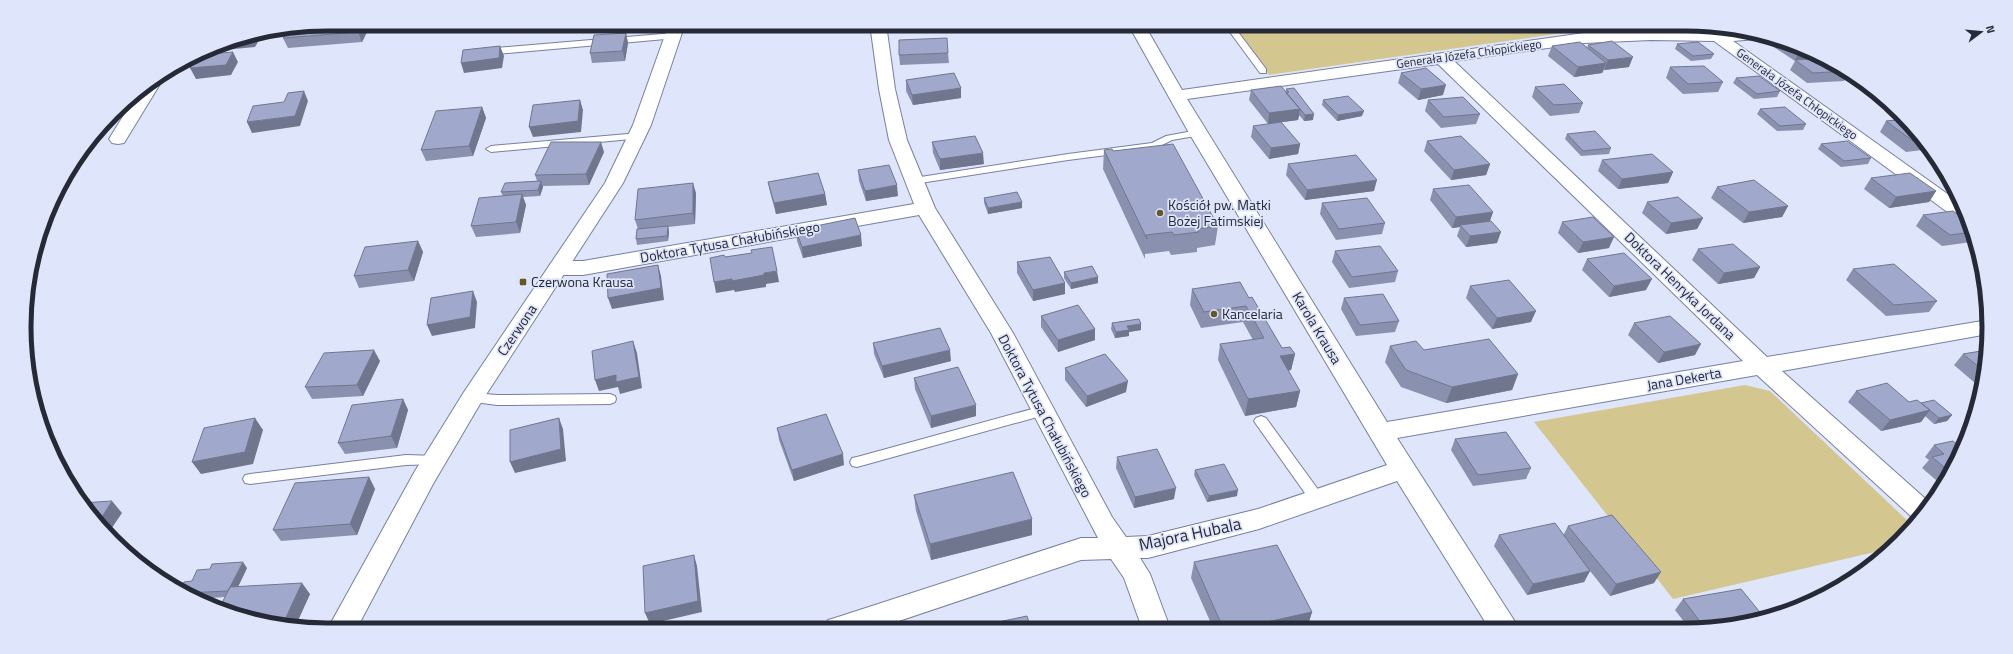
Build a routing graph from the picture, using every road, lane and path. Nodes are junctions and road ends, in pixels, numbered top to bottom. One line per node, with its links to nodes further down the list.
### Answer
1 (667, 31): 8 (lane)
2 (676, 31): 14 (street, Czerwona)
3 (879, 31): 17 (street, Doktora Tytusa Chałubińskiego)
4 (1140, 31): 12 (street, Karola Krausa)
5 (1233, 31): 10 (lane)
6 (1735, 36): 7 (street)
7 (1718, 37): 9 (street, Generała Józefa Chłopickiego); 19 (street, Generała Józefa Chłopickiego)
8 (496, 51)
9 (1442, 58): 12 (street, Generała Józefa Chłopickiego); 22 (street, Doktora Henryka Jordana)
10 (1263, 71)
11 (147, 92): 15 (street)
12 (1176, 96): 13 (street, Karola Krausa)
13 (1198, 133): 17 (lane); 27 (street, Karola Krausa)
14 (639, 136): 16 (lane); 20 (street, Czerwona)
15 (118, 139)
16 (491, 149)
17 (914, 181): 18 (street, Doktora Tytusa Chałubińskiego)
18 (925, 208): 20 (street, Doktora Tytusa Chałubińskiego); 25 (street, Doktora Tytusa Chałubińskiego)
19 (1957, 210)
20 (558, 268): 23 (street, Czerwona)
21 (1982, 328): 22 (street, Jana Dekerta)
22 (1762, 366): 27 (street, Jana Dekerta); 33 (street, Doktora Henryka Jordana)
23 (472, 398): 24 (lane); 28 (street, Czerwona)
24 (610, 399)
25 (1043, 411): 29 (lane); 34 (street, Doktora Tytusa Chałubińskiego)
26 (1261, 421): 32 (lane)
27 (1380, 432): 30 (street, Karola Krausa)
28 (434, 460): 31 (lane); 35 (street, Czerwona)
29 (857, 462)
30 (1403, 469): 32 (street, Majora Hubala); 38 (street, Karola Krausa)
31 (250, 479)
32 (1317, 499): 34 (street, Majora Hubala)
33 (1920, 509)
34 (1120, 547): 36 (street, Majora Hubala); 37 (street, Doktora Tytusa Chałubińskiego)
35 (345, 623)
36 (856, 623)
37 (1154, 623)
38 (1502, 623)

